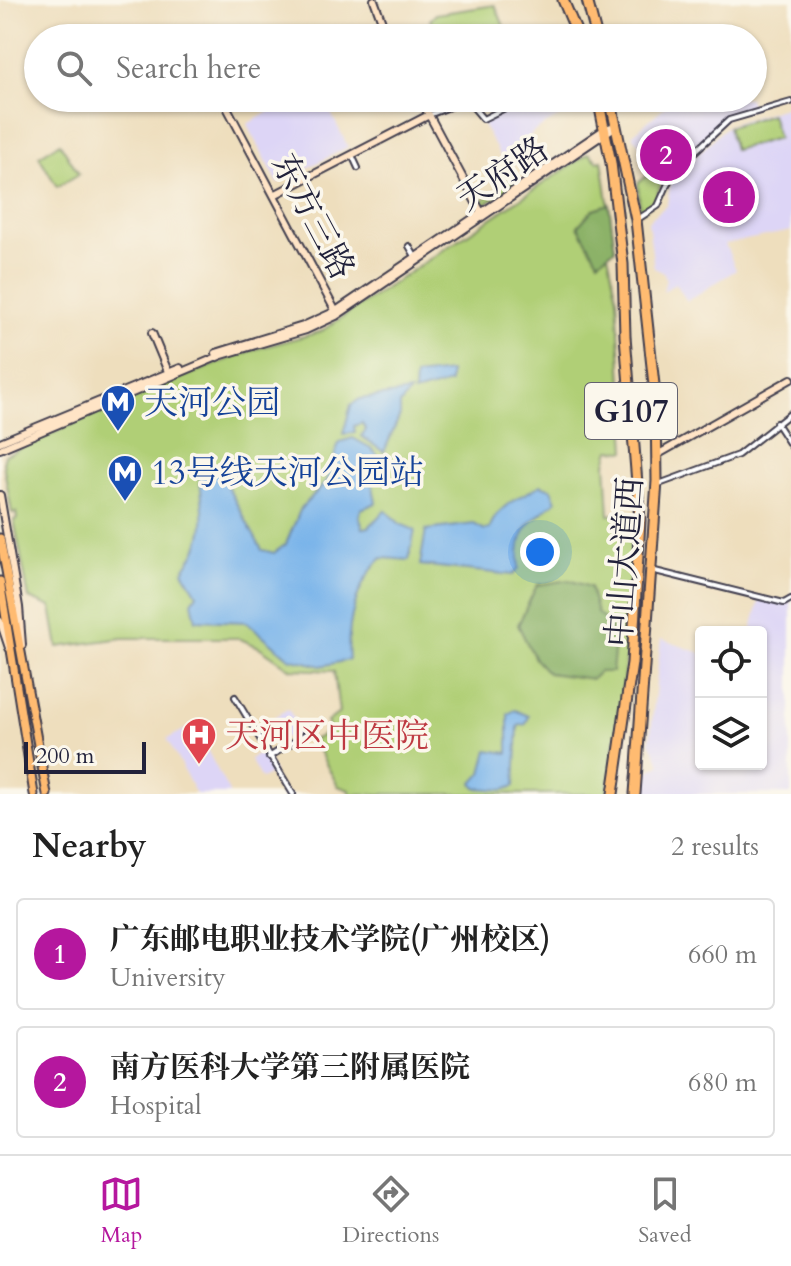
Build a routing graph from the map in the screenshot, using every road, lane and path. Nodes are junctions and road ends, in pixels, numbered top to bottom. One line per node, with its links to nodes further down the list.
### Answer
1 (374, 0): 4 (main road)
2 (563, 0): 5 (highway)
3 (587, 0): 6 (highway)
4 (383, 24)
5 (573, 24)
6 (593, 24)
7 (791, 102): 8 (street)
8 (767, 109)
9 (230, 112): 21 (main road, 东方三路)
10 (427, 112): 17 (main road)
11 (437, 112): 17 (street)
12 (477, 112): 13 (street)
13 (497, 112)
14 (603, 112): 18 (highway, 中山大道西 / G107)
15 (610, 112): 18 (highway, 中山大道西 / G107)
16 (757, 112): 23 (street)
17 (429, 115): 19 (main road); 22 (main road)
18 (609, 130): 22 (main road, 天府路); 23 (highway, 中山大道西 / G107); 51 (highway, 中山大道西 / G107)
19 (352, 155): 20 (street); 21 (main road)
20 (358, 168)
21 (274, 195): 26 (main road, 东方三路)
22 (483, 215): 25 (main road, 天府路); 26 (main road, 天府路)
23 (636, 220): 35 (highway, 中山大道西 / G107)
24 (409, 246): 25 (street)
25 (416, 258): 26 (main road, 天府路)
26 (337, 313): 28 (main road, 天府路)
27 (152, 333): 28 (main road)
28 (169, 374): 32 (main road, 天府路); 34 (main road, 天府路)
29 (791, 379): 35 (main road)
30 (791, 413): 31 (street)
31 (776, 423): 33 (street); 36 (street)
32 (0, 442)
33 (791, 446)
34 (0, 449)
35 (657, 455): 36 (highway, 中山大道西 / G107)
36 (657, 485): 39 (highway, 中山大道西 / G107)
37 (0, 499): 44 (main road)
38 (1, 542): 44 (main road)
39 (651, 570): 41 (street); 52 (highway, 中山大道西 / G107)
40 (0, 581): 43 (main road)
41 (791, 599)
42 (0, 621): 43 (main road)
43 (11, 653): 48 (main road)
44 (22, 653): 49 (main road)
45 (235, 697): 47 (street)
46 (309, 732): 47 (street)
47 (269, 757): 50 (street)
48 (34, 794)
49 (47, 794)
50 (293, 794)
51 (613, 794)
52 (635, 794)

